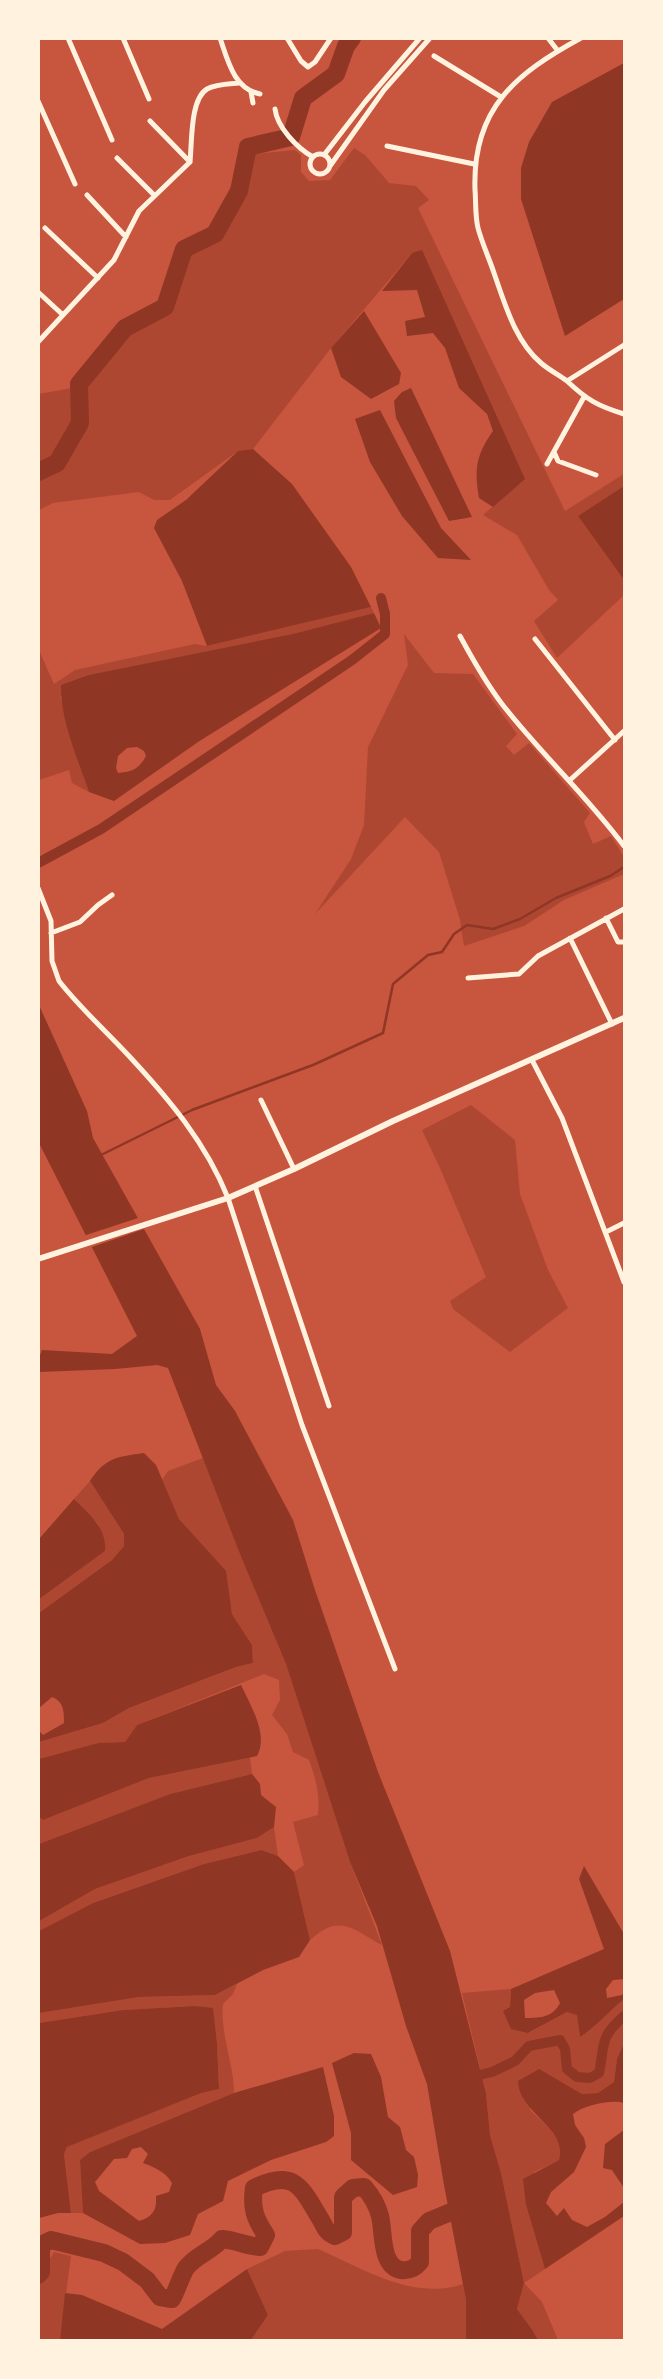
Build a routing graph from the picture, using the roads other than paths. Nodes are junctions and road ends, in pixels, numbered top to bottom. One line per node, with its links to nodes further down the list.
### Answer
1 (68, 38): 21 (street)
2 (123, 38): 16 (street)
3 (220, 38): 12 (street)
4 (287, 38): 5 (street)
5 (331, 38)
6 (420, 38): 23 (street)
7 (430, 38): 28 (street)
8 (548, 38): 10 (street)
9 (581, 38): 10 (street)
10 (558, 51): 15 (street)
11 (434, 57): 15 (street)
12 (239, 83): 13 (street); 26 (street)
13 (251, 92): 14 (street); 18 (street)
14 (260, 94)
15 (501, 97): 27 (street)
16 (149, 99)
17 (38, 102): 29 (street)
18 (253, 103)
19 (275, 109): 25 (street)
20 (150, 121): 26 (street)
21 (112, 140)
22 (387, 146): 27 (street)
23 (324, 155): 25 (street); 28 (street)
24 (117, 158): 31 (street)
25 (313, 158): 28 (street)
26 (190, 162): 31 (street)
27 (474, 164): 39 (street)
28 (330, 166)
29 (75, 184)
30 (88, 195): 33 (street)
31 (154, 195): 33 (street)
32 (45, 228): 34 (street)
33 (126, 237): 34 (street)
34 (97, 278): 36 (street)
35 (38, 292): 36 (street)
36 (63, 315): 37 (street)
37 (38, 342)
38 (625, 345): 39 (street)
39 (568, 381): 40 (street)
40 (584, 397): 41 (street); 42 (street)
41 (625, 414)
42 (554, 452): 43 (street); 44 (street)
43 (547, 464)
44 (596, 475)
45 (460, 636): 49 (street)
46 (535, 639): 48 (street)
47 (625, 732): 48 (street)
48 (615, 740): 49 (street)
49 (570, 780): 50 (street)
50 (625, 846)
51 (38, 888): 55 (street)
52 (112, 895): 55 (street)
53 (625, 909): 54 (street)
54 (606, 918): 56 (street); 57 (street)
55 (51, 933): 65 (street)
56 (570, 938): 58 (street); 60 (street)
57 (625, 942)
58 (468, 978)
59 (625, 1018): 60 (street)
60 (612, 1024): 61 (street)
61 (532, 1060): 63 (street); 67 (street)
62 (261, 1100): 63 (street)
63 (294, 1169): 64 (street)
64 (255, 1186): 65 (street); 70 (street)
65 (228, 1198): 68 (street); 71 (street)
66 (625, 1223): 67 (street)
67 (606, 1232): 69 (street)
68 (38, 1259)
69 (625, 1282)
70 (329, 1406)
71 (395, 1669)

